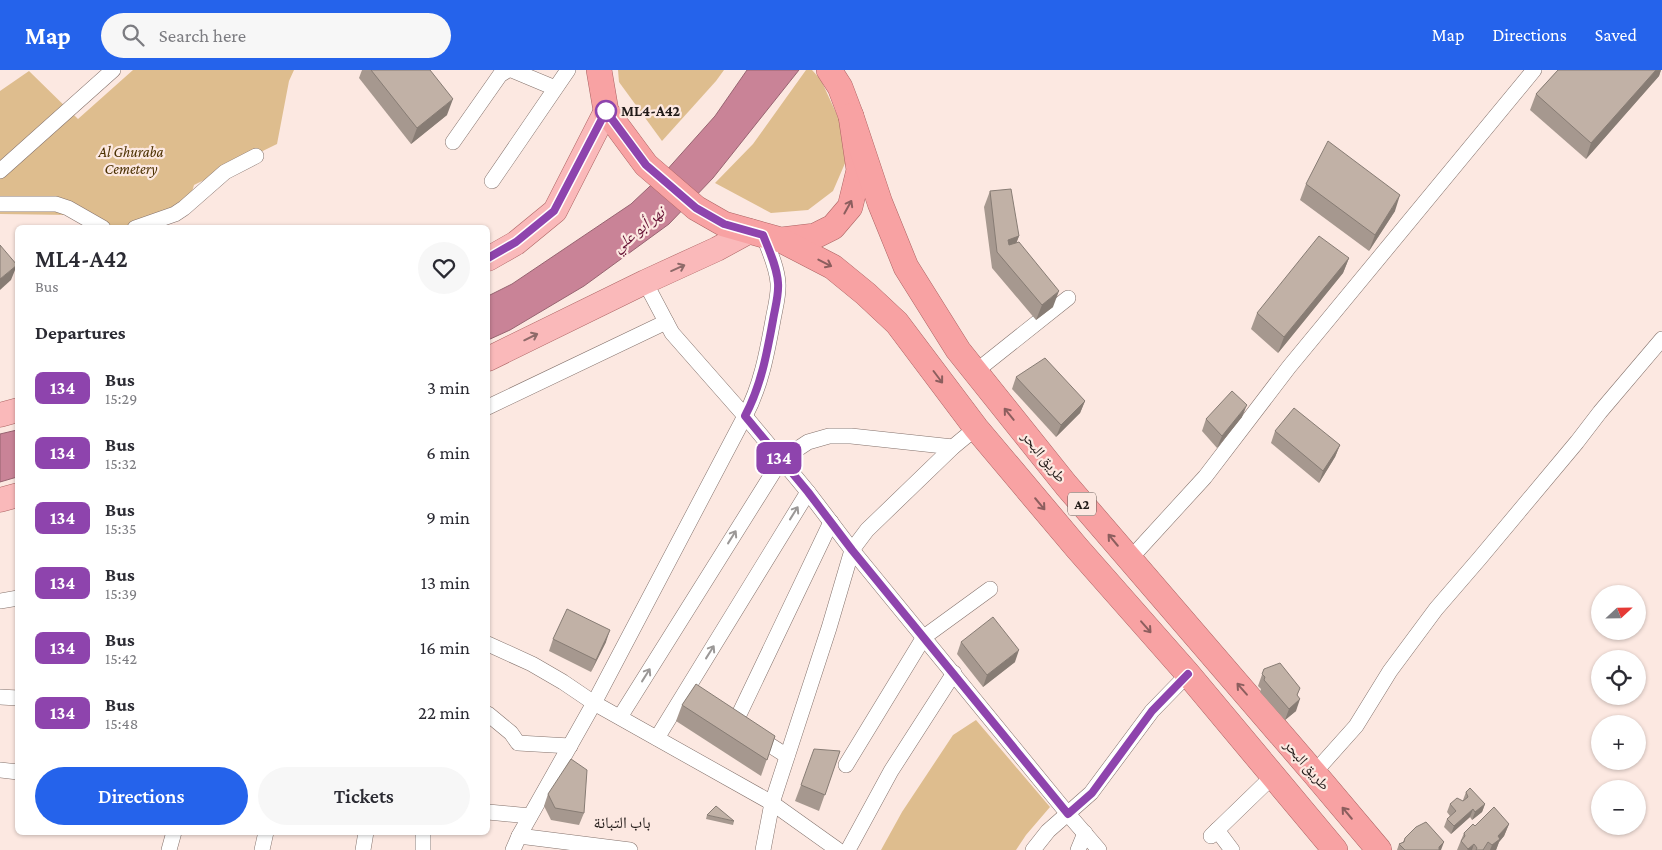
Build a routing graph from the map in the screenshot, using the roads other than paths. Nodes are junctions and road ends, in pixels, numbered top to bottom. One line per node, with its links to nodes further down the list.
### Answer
1 (113, 70): 13 (street)
2 (508, 70): 11 (street)
3 (512, 70): 8 (street)
4 (568, 70): 8 (street)
5 (600, 70): 9 (highway, A2)
6 (829, 70): 10 (highway, A2)
7 (1534, 70): 38 (street)
8 (556, 88): 14 (street)
9 (606, 111): 18 (highway, A2); 19 (main road)
10 (851, 116): 18 (highway, A2, one-way to 10); 25 (highway, طريق البحر / A2)
11 (453, 142)
12 (256, 156): 17 (street)
13 (0, 171)
14 (492, 181)
15 (0, 204): 16 (street)
16 (98, 225)
17 (144, 225)
18 (765, 235): 20 (main road, one-way to 18); 29 (street); 30 (highway, A2, one-way to 30)
19 (490, 257)
20 (645, 282): 22 (street); 24 (main road, one-way to 20)
21 (1068, 298): 25 (street)
22 (666, 322): 26 (street); 29 (street)
23 (1662, 339): 59 (street)
24 (490, 357)
25 (975, 372): 38 (highway, طريق البحر / A2, one-way to 25)
26 (490, 406)
27 (15, 411): 28 (main road)
28 (0, 415)
29 (745, 416): 32 (street); 48 (street)
30 (976, 428): 31 (street); 45 (highway, A2, one-way to 45)
31 (953, 447): 32 (street); 37 (street)
32 (781, 460): 33 (street); 51 (street, one-way to 32)
33 (808, 492): 36 (street); 53 (street, one-way to 33)
34 (15, 495): 35 (main road)
35 (0, 500)
36 (831, 522): 37 (street); 52 (street)
37 (852, 550): 42 (street); 55 (street)
38 (1129, 560): 59 (highway, طريق البحر / A2, one-way to 38)
39 (990, 589): 42 (street)
40 (15, 599): 41 (street)
41 (0, 602)
42 (924, 637): 44 (street); 56 (street)
43 (490, 645): 48 (street)
44 (954, 673): 63 (street); 78 (street)
45 (1188, 674): 60 (highway, A2); 63 (street)
46 (0, 697): 47 (street)
47 (15, 698)
48 (594, 703): 51 (street); 54 (street)
49 (718, 713): 52 (street)
50 (490, 716): 54 (street)
51 (620, 717): 53 (street)
52 (735, 724): 55 (street)
53 (657, 738): 61 (street)
54 (570, 746): 64 (street)
55 (787, 756): 61 (street)
56 (846, 765)
57 (0, 770): 58 (street)
58 (15, 772)
59 (1314, 773): 84 (highway, طريق البحر / A2, one-way to 59)
60 (1273, 776): 82 (street); 83 (highway, A2)
61 (772, 803): 76 (street); 77 (street)
62 (490, 812): 64 (street)
63 (1068, 814): 65 (street); 79 (street)
64 (530, 816): 70 (street)
65 (1085, 834): 80 (street); 81 (street)
66 (173, 835): 71 (street)
67 (265, 835): 72 (street)
68 (365, 835): 73 (street)
69 (424, 835): 74 (street)
70 (516, 843): 75 (street)
71 (169, 850)
72 (262, 850)
73 (362, 850)
74 (423, 850)
75 (630, 850)
76 (763, 850)
77 (838, 850)
78 (848, 850)
79 (1033, 850)
80 (1078, 850)
81 (1099, 850)
82 (1232, 850)
83 (1335, 850)
84 (1379, 850)

